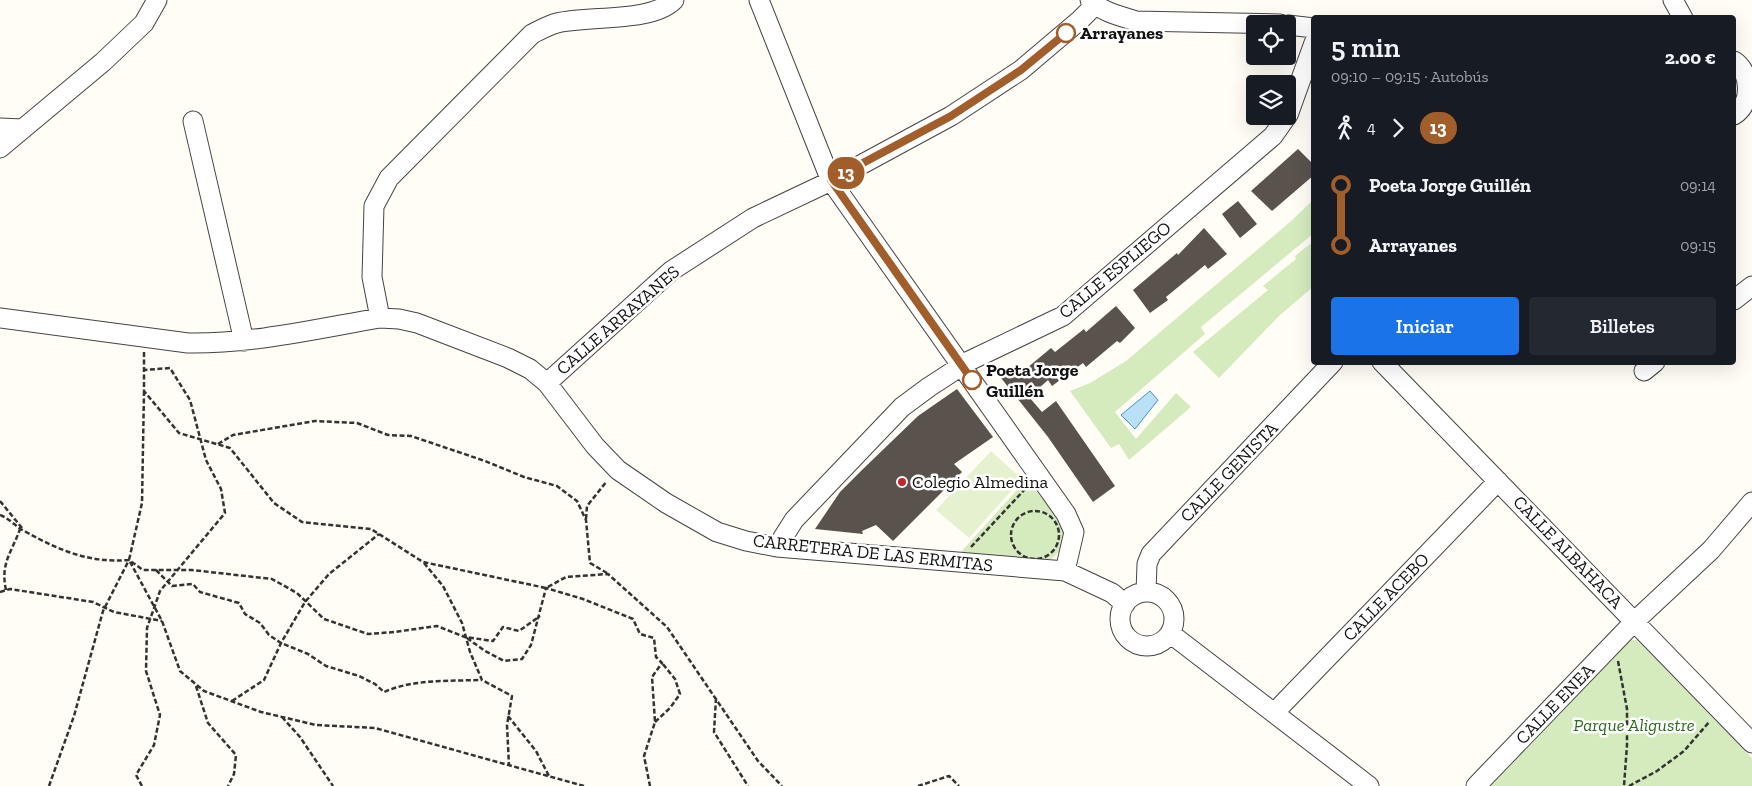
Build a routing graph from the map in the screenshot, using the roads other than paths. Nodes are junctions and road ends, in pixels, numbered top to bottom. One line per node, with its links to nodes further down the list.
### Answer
1 (157, 0): 19 (street)
2 (674, 0): 25 (street)
3 (759, 0): 21 (street)
4 (1673, 0): 6 (street)
5 (1093, 3): 7 (street); 21 (street, CALLE ARRAYANES)
6 (1680, 15)
7 (1246, 23)
8 (1296, 26): 9 (street)
9 (1311, 28)
10 (1311, 51): 13 (street, CALLE ESPLIEGO)
11 (1736, 62): 12 (street)
12 (1750, 73): 14 (street)
13 (1296, 92)
14 (1751, 100): 15 (street)
15 (1736, 114)
16 (193, 121): 26 (street)
17 (1281, 125): 27 (street, CALLE ESPLIEGO)
18 (0, 128): 19 (street)
19 (23, 129): 20 (street)
20 (0, 148)
21 (831, 180): 27 (street); 30 (street, CALLE ARRAYANES)
22 (1752, 286): 23 (street)
23 (1736, 298)
24 (0, 318): 26 (street, CARRETERA DE LAS ERMITAS)
25 (380, 318): 26 (street, CARRETERA DE LAS ERMITAS); 30 (street, CARRETERA DE LAS ERMITAS)
26 (244, 341)
27 (962, 365): 33 (street, CALLE ESPLIEGO); 34 (street)
28 (1330, 365): 35 (street, CALLE GENISTA)
29 (1385, 365): 31 (street, CALLE ALBAHACA)
30 (547, 383): 33 (street, CARRETERA DE LAS ERMITAS)
31 (1498, 481): 37 (street, CALLE ALBAHACA); 39 (street, CALLE ACEBO)
32 (1752, 502): 37 (street, CALLE ENEA)
33 (777, 547): 34 (street, CARRETERA DE LAS ERMITAS)
34 (1064, 571): 36 (street, CARRETERA DE LAS ERMITAS)
35 (1146, 592): 36 (street); 38 (street)
36 (1124, 604): 38 (street)
37 (1635, 621): 40 (street, CALLE ALBAHACA); 42 (street, CALLE ENEA)
38 (1170, 634): 39 (street)
39 (1274, 713): 41 (street)
40 (1752, 743)
41 (1369, 786)
42 (1476, 786)

